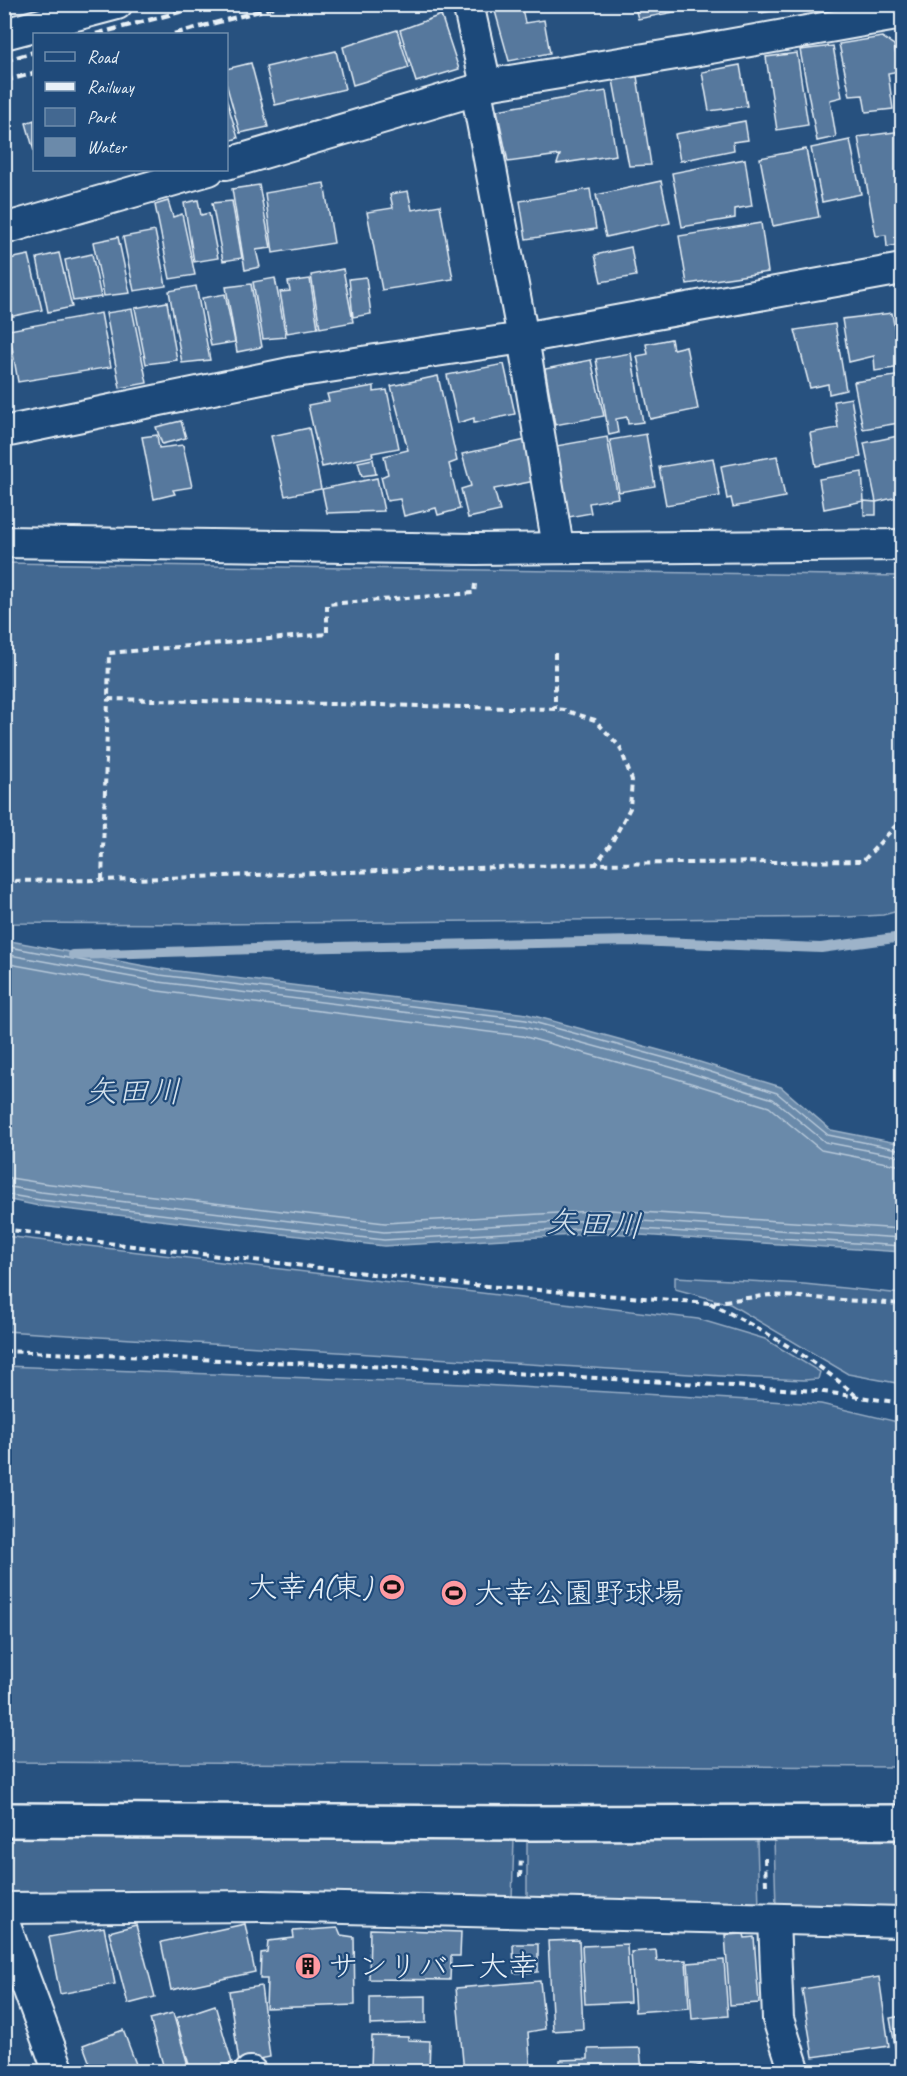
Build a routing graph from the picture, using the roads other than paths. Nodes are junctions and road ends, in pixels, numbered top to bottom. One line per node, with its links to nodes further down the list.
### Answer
1 (117, 4): 4 (street)
2 (468, 4): 5 (street)
3 (903, 14): 5 (street)
4 (4, 34)
5 (481, 87): 6 (street); 10 (street)
6 (228, 163)
7 (205, 171): 8 (street)
8 (4, 229)
9 (903, 268): 10 (street)
10 (523, 338): 11 (street); 14 (street)
11 (4, 432)
12 (4, 542): 14 (street)
13 (903, 545): 14 (street)
14 (558, 547)
15 (4, 1820): 16 (street)
16 (903, 1822)
17 (4, 1908): 18 (street)
18 (771, 1920): 19 (street); 22 (street)
19 (903, 1922)
20 (4, 1923): 21 (street)
21 (59, 2072)
22 (795, 2072)

